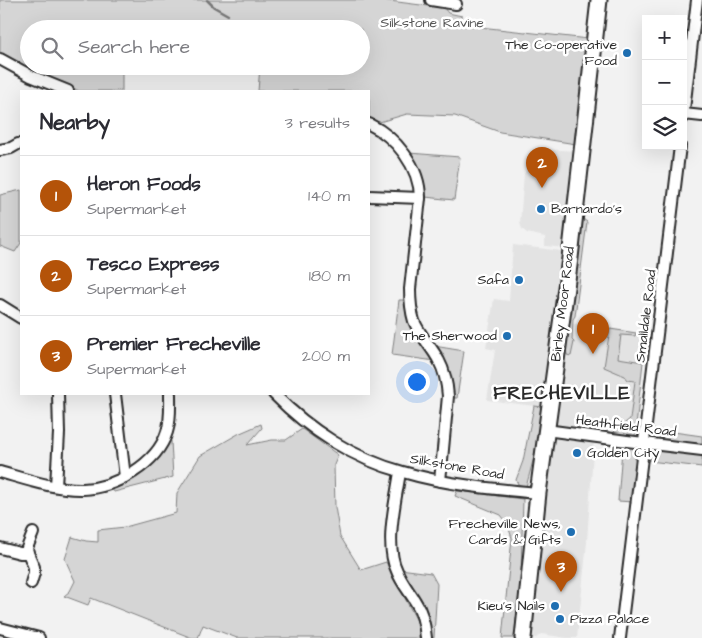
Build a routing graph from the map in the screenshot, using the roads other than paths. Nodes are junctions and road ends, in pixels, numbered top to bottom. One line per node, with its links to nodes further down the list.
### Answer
1 (431, 0): 3 (street)
2 (599, 0): 24 (main road, Birley Moor Road)
3 (456, 4)
4 (699, 7): 9 (street)
5 (0, 59): 6 (street)
6 (20, 70)
7 (28, 75): 8 (street)
8 (65, 90)
9 (685, 105)
10 (687, 114): 11 (street)
11 (702, 116)
12 (370, 125): 17 (street)
13 (18, 144): 14 (street)
14 (0, 150)
15 (680, 150): 25 (street, Smalldale Road)
16 (370, 196): 17 (street)
17 (420, 198): 30 (street)
18 (0, 305): 19 (street)
19 (20, 317)
20 (58, 395): 31 (street)
21 (115, 395): 29 (street)
22 (170, 395): 29 (street)
23 (275, 395): 28 (street, Silkstone Road)
24 (546, 430): 25 (street, Heathfield Road); 32 (main road, Birley Moor Road)
25 (644, 443): 26 (street, Heathfield Road); 41 (street, Smalldale Road)
26 (702, 450)
27 (0, 472): 31 (street)
28 (400, 472): 30 (street, Silkstone Road); 39 (street)
29 (125, 477): 31 (street)
30 (440, 481): 32 (street, Silkstone Road)
31 (56, 486)
32 (538, 493): 40 (main road, Birley Moor Road)
33 (33, 533): 35 (street)
34 (0, 548): 35 (street)
35 (28, 553): 36 (street)
36 (31, 583)
37 (0, 628): 38 (street)
38 (39, 638)
39 (426, 638)
40 (523, 638)
41 (620, 638)

